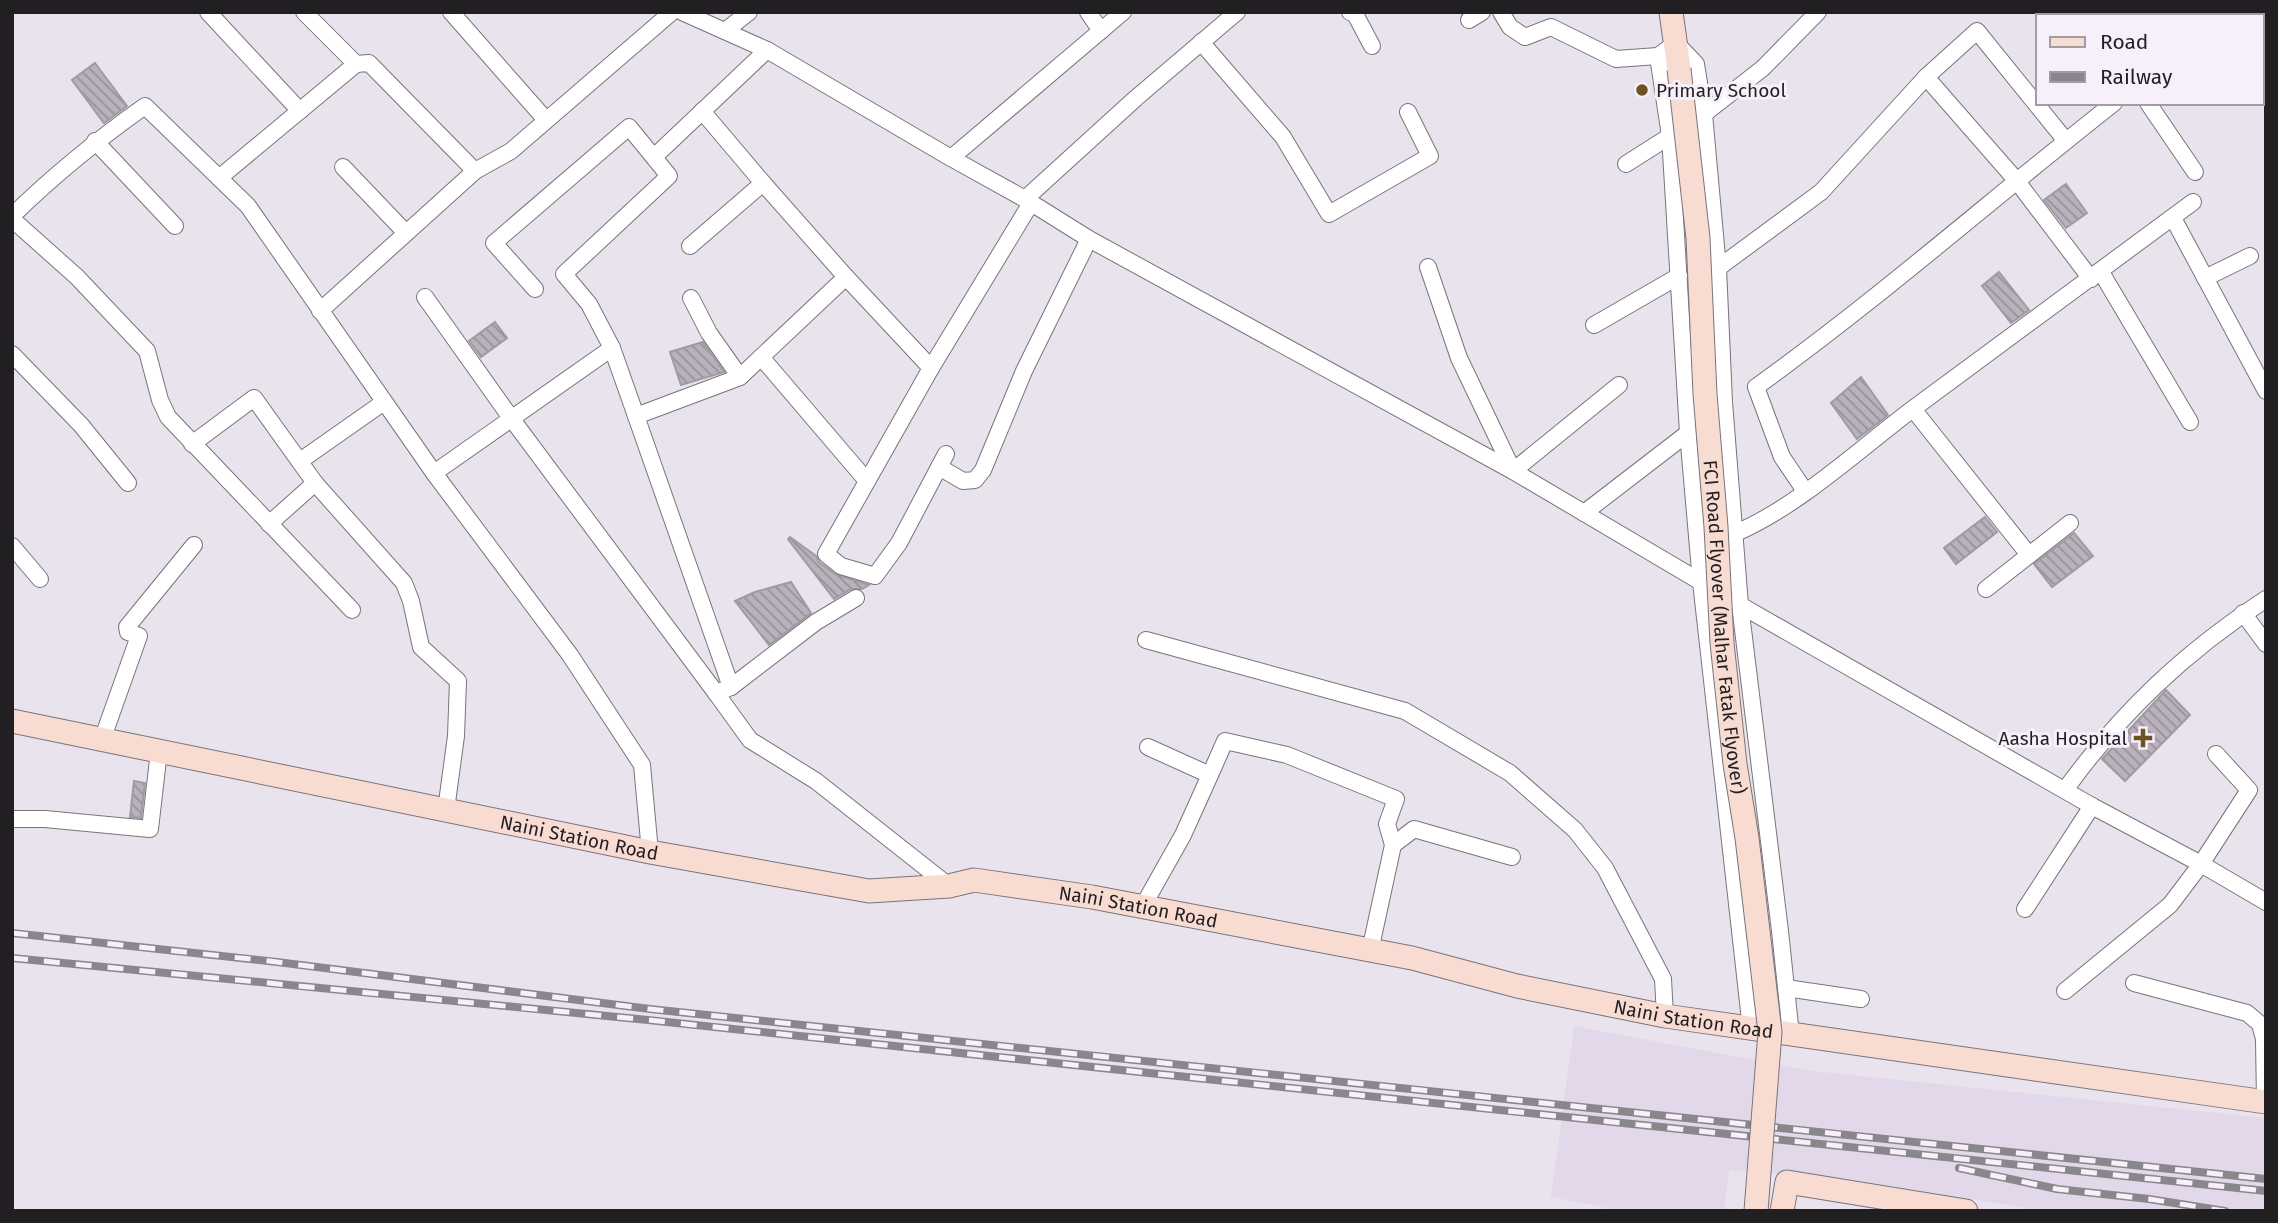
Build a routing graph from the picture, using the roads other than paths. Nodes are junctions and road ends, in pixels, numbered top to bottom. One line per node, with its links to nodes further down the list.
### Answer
1 (208, 12): 26 (street)
2 (304, 12): 20 (street)
3 (451, 12): 30 (street)
4 (672, 12): 30 (street)
5 (682, 12): 14 (street)
6 (749, 12): 14 (street)
7 (1088, 12): 15 (street)
8 (1123, 12): 15 (street)
9 (1237, 12): 16 (street)
10 (1350, 12): 17 (street)
11 (1501, 12): 19 (street)
12 (1671, 12): 19 (street, FCI Road Flyover (Malhar Fatak Flyover))
13 (1818, 12): 29 (street)
14 (725, 31): 18 (street)
15 (1101, 31): 35 (street)
16 (1201, 42): 28 (street); 43 (street)
17 (1372, 46)
18 (767, 50): 27 (street); 35 (street)
19 (1667, 50): 29 (street); 31 (street); 131 (street, FCI Road Flyover (Malhar Fatak Flyover), bridge)
20 (356, 64): 26 (street); 38 (street)
21 (1926, 77): 22 (street); 41 (street); 53 (street)
22 (2036, 104)
23 (2037, 105): 33 (street)
24 (2111, 105): 33 (street)
25 (2149, 105): 39 (street)
26 (300, 111): 40 (street)
27 (702, 111): 34 (street); 42 (street)
28 (1408, 112)
29 (1704, 114): 53 (street)
30 (546, 120): 38 (street)
31 (1670, 136): 36 (street); 54 (street)
32 (95, 141): 40 (street); 45 (street); 47 (street)
33 (2066, 141): 41 (street)
34 (654, 157): 58 (street); 63 (street)
35 (951, 158): 43 (street)
36 (1626, 164)
37 (343, 167): 48 (street)
38 (475, 171): 48 (street)
39 (2195, 172)
40 (219, 178): 61 (street)
41 (2016, 180): 55 (street); 83 (street)
42 (763, 183): 50 (street); 56 (street)
43 (1028, 201): 49 (street); 66 (street)
44 (2193, 202): 46 (street)
45 (12, 217): 76 (street)
46 (2173, 218): 55 (street); 57 (street)
47 (175, 226)
48 (407, 233): 61 (street)
49 (1089, 239): 78 (street); 80 (street)
50 (690, 246)
51 (2250, 256): 57 (street)
52 (1428, 267): 78 (street)
53 (1718, 268): 87 (street)
54 (1679, 276): 62 (street); 75 (street)
55 (2096, 276): 71 (street); 74 (street)
56 (846, 277): 65 (street); 66 (street)
57 (2206, 278): 69 (street)
58 (535, 289)
59 (425, 296): 73 (street)
60 (691, 298): 67 (street)
61 (320, 311): 70 (street)
62 (1594, 325)
63 (612, 348): 72 (street); 73 (street)
64 (12, 354): 82 (street)
65 (761, 357): 67 (street); 80 (street)
66 (931, 368): 80 (street)
67 (740, 377): 72 (street)
68 (1619, 385): 78 (street)
69 (2266, 391)
70 (384, 402): 77 (street); 79 (street)
71 (1913, 409): 83 (street); 90 (street)
72 (636, 416): 101 (street)
73 (511, 418): 79 (street); 102 (street)
74 (2190, 422)
75 (1688, 433): 84 (street); 92 (street)
76 (192, 444): 77 (street); 86 (street)
77 (300, 461): 81 (street)
78 (1513, 471): 84 (street)
79 (433, 473): 114 (street)
80 (867, 481)
81 (315, 483): 86 (street); 111 (street)
82 (128, 484)
83 (1805, 491): 87 (street)
84 (1584, 513): 92 (street)
85 (2070, 523): 90 (street)
86 (269, 524): 97 (street)
87 (1735, 533): 96 (street)
88 (194, 545): 104 (street)
89 (12, 547): 91 (street)
90 (2029, 555): 93 (street)
91 (40, 579)
92 (1702, 582): 96 (street); 127 (street)
93 (1986, 589)
94 (856, 598): 101 (street)
95 (2266, 599): 98 (street)
96 (1740, 605): 109 (street); 123 (street)
97 (352, 610)
98 (2243, 614): 100 (street); 109 (street)
99 (1146, 640): 126 (street)
100 (2266, 644)
101 (731, 687): 102 (street)
102 (716, 693): 117 (street)
103 (12, 721): 104 (street, Naini Station Road)
104 (102, 740): 106 (street, Naini Station Road)
105 (1148, 747): 108 (street)
106 (159, 751): 111 (street, Naini Station Road); 112 (street)
107 (2216, 754): 116 (street)
108 (1210, 775): 113 (street); 119 (street)
109 (2064, 790): 110 (street)
110 (2092, 806): 116 (street); 120 (street)
111 (446, 810): 114 (street, Naini Station Road)
112 (12, 819)
113 (1393, 845): 115 (street); 121 (street)
114 (650, 852): 117 (street, Naini Station Road)
115 (1512, 857)
116 (2202, 864): 118 (street); 124 (street)
117 (949, 886): 119 (street, Naini Station Road)
118 (2266, 902)
119 (1143, 906): 121 (street, Naini Station Road)
120 (2025, 909)
121 (1370, 951): 126 (street, Naini Station Road)
122 (2134, 983): 129 (street)
123 (1786, 988): 125 (street); 128 (street)
124 (2065, 991)
125 (1861, 999)
126 (1665, 1016): 127 (street, Naini Station Road)
127 (1751, 1029): 128 (street, Naini Station Road)
128 (1791, 1035): 130 (street, Naini Station Road)
129 (2265, 1057): 130 (street)
130 (2265, 1102)
131 (1756, 1211)
132 (1782, 1211): 133 (street)
133 (1966, 1211)

